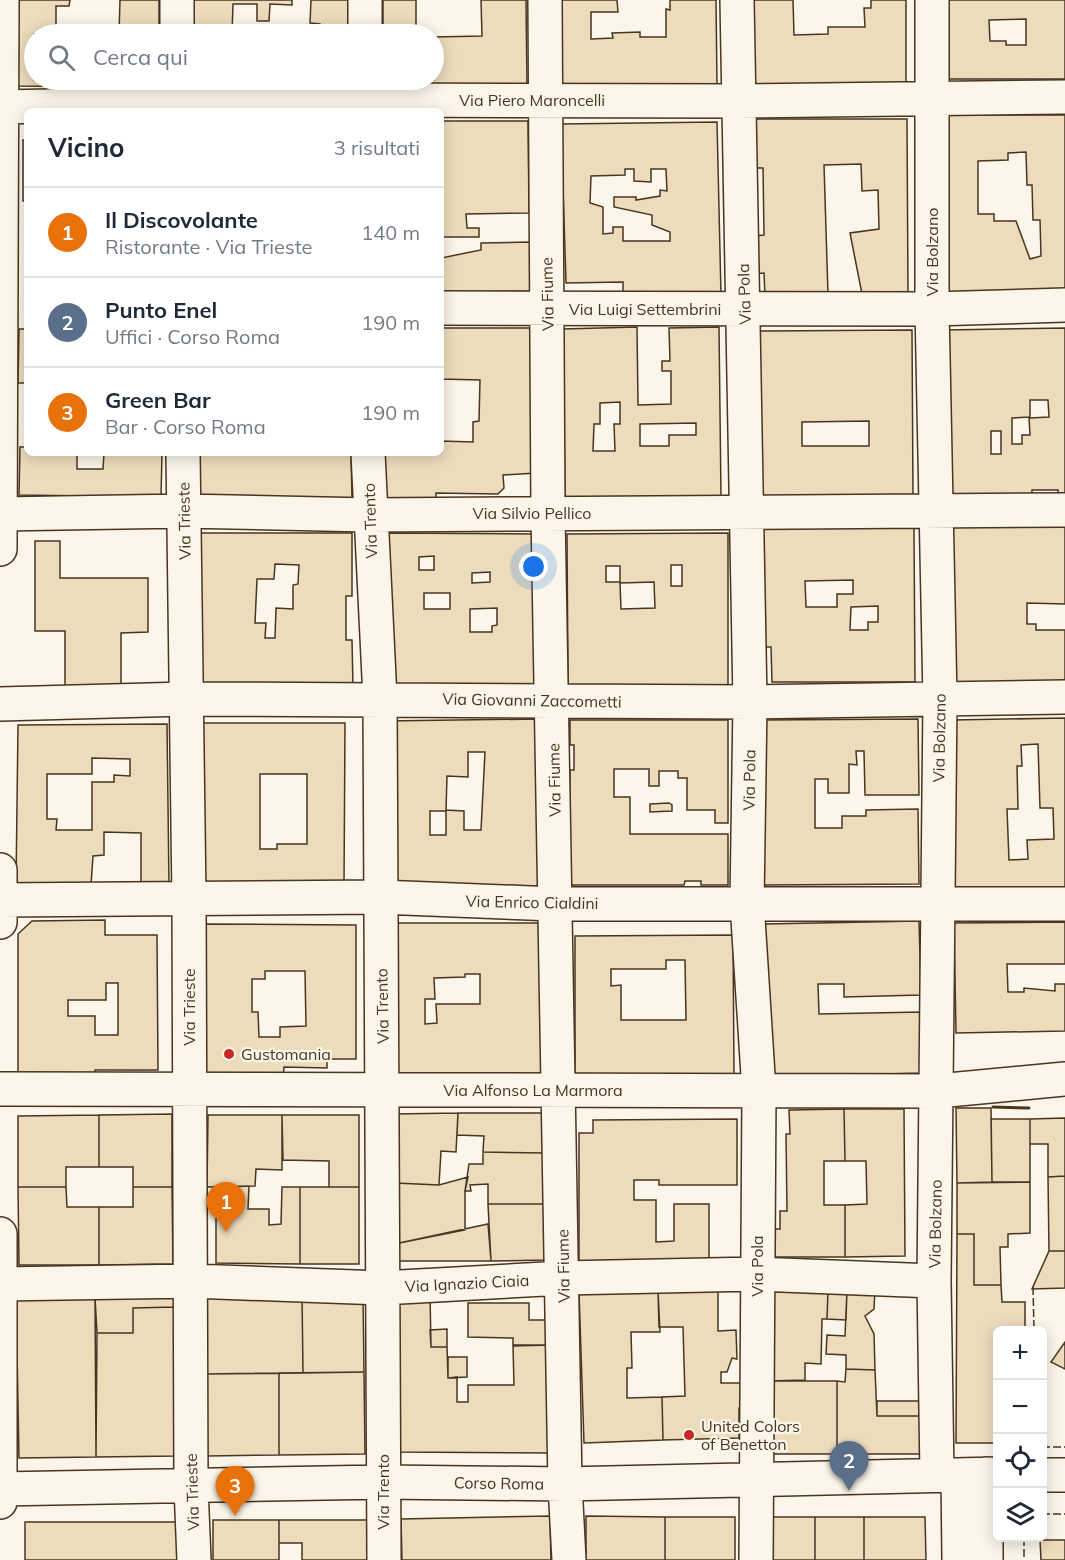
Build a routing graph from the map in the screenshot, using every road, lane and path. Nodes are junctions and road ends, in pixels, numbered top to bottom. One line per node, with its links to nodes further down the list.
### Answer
1 (2, 0): 15 (street)
2 (177, 0): 7 (street)
3 (365, 0): 8 (street)
4 (545, 0): 13 (street, Via Fiume)
5 (737, 0): 14 (street, Via Pola)
6 (932, 0): 12 (street, Via Bolzano)
7 (177, 24)
8 (365, 24)
9 (366, 97): 11 (street, Via Piero Maroncelli); 13 (street, Via Piero Maroncelli)
10 (1065, 97): 12 (street, Via Piero Maroncelli)
11 (178, 98): 15 (street, Via Piero Maroncelli)
12 (932, 99): 14 (street, Via Piero Maroncelli); 20 (street, Via Bolzano)
13 (545, 100): 14 (street, Via Piero Maroncelli); 19 (street, Via Fiume)
14 (737, 100): 18 (street, Via Pola)
15 (1, 107): 22 (street)
16 (1065, 305): 20 (street, Via Luigi Settembrini)
17 (444, 308): 19 (street, Via Luigi Settembrini)
18 (744, 308): 19 (street, Via Luigi Settembrini); 20 (street, Via Luigi Settembrini); 27 (street, Via Pola)
19 (547, 309): 29 (street, Via Fiume)
20 (932, 309): 28 (street, Via Bolzano)
21 (24, 310): 22 (street)
22 (0, 312): 30 (street)
23 (183, 456): 26 (street, Via Trieste)
24 (368, 456): 31 (street, Via Trento)
25 (1065, 510): 28 (street, Via Silvio Pellico)
26 (184, 511): 30 (street, Via Silvio Pellico); 31 (street, Via Silvio Pellico); 35 (street, Via Trieste)
27 (747, 512): 28 (street, Via Silvio Pellico); 29 (street, Via Silvio Pellico); 38 (street, Via Pola)
28 (935, 512): 36 (street, Via Bolzano)
29 (548, 513): 31 (street, Via Silvio Pellico); 37 (street, Via Fiume)
30 (0, 514): 32 (street)
31 (369, 514): 34 (street, Via Trento)
32 (0, 549)
33 (1065, 697): 36 (street, Via Giovanni Zaccometti)
34 (380, 698): 35 (street, Via Giovanni Zaccometti); 37 (street, Via Giovanni Zaccometti); 41 (street, Via Trento)
35 (186, 699): 39 (street, Via Giovanni Zaccometti); 42 (street, Via Trieste)
36 (939, 699): 38 (street, Via Giovanni Zaccometti); 45 (street, Via Bolzano)
37 (553, 700): 38 (street, Via Giovanni Zaccometti); 46 (street, Via Fiume)
38 (750, 702): 44 (street, Via Pola)
39 (0, 704)
40 (0, 870): 43 (street)
41 (380, 897): 42 (street, Via Enrico Cialdini); 46 (street, Via Enrico Cialdini); 52 (street, Via Trento)
42 (189, 899): 43 (street, Via Enrico Cialdini); 51 (street, Via Trieste)
43 (0, 900): 48 (street)
44 (747, 903): 45 (street, Via Enrico Cialdini); 46 (street, Via Enrico Cialdini); 54 (street, Via Pola)
45 (936, 903): 47 (street, Via Enrico Cialdini); 55 (street, Via Bolzano)
46 (555, 904): 53 (street, Via Fiume)
47 (1065, 904)
48 (0, 922)
49 (1065, 1079): 55 (street, Via Alfonso La Marmora)
50 (0, 1089): 51 (street, Via Alfonso La Marmora)
51 (189, 1089): 52 (street, Via Alfonso La Marmora); 59 (street, Via Trieste)
52 (383, 1090): 53 (street, Via Alfonso La Marmora); 62 (street, Via Trento)
53 (559, 1090): 54 (street, Via Alfonso La Marmora); 58 (street, Via Fiume)
54 (759, 1091): 55 (street, Via Alfonso La Marmora); 57 (street, Via Pola)
55 (938, 1091): 60 (street, Via Bolzano)
56 (0, 1234): 61 (street)
57 (756, 1274): 58 (street, Via Ignazio Ciaia); 60 (street, Via Ignazio Ciaia); 66 (street, Via Pola)
58 (563, 1278): 62 (street, Via Ignazio Ciaia); 68 (street, Via Fiume)
59 (191, 1281): 61 (street, Via Ignazio Ciaia); 62 (street, Via Ignazio Ciaia); 69 (street, Via Trieste)
60 (934, 1281): 64 (street, Via Bolzano)
61 (1, 1284): 70 (street)
62 (382, 1287): 67 (street, Via Trento)
63 (1047, 1474): 65 (street)
64 (970, 1475): 66 (street, Corso Roma); 76 (street, Via Bolzano); 77 (street, Via Bolzano)
65 (1065, 1475)
66 (757, 1480): 68 (street, Corso Roma); 75 (street, Via Pola)
67 (383, 1482): 68 (street, Corso Roma); 69 (street, Corso Roma); 73 (street, Via Trento)
68 (565, 1484): 74 (street, Via Fiume)
69 (191, 1487): 70 (street, Corso Roma); 72 (street, Via Trieste)
70 (0, 1489): 71 (street)
71 (0, 1502)
72 (194, 1560)
73 (384, 1560)
74 (569, 1560)
75 (756, 1560)
76 (959, 1560)
77 (986, 1560)

